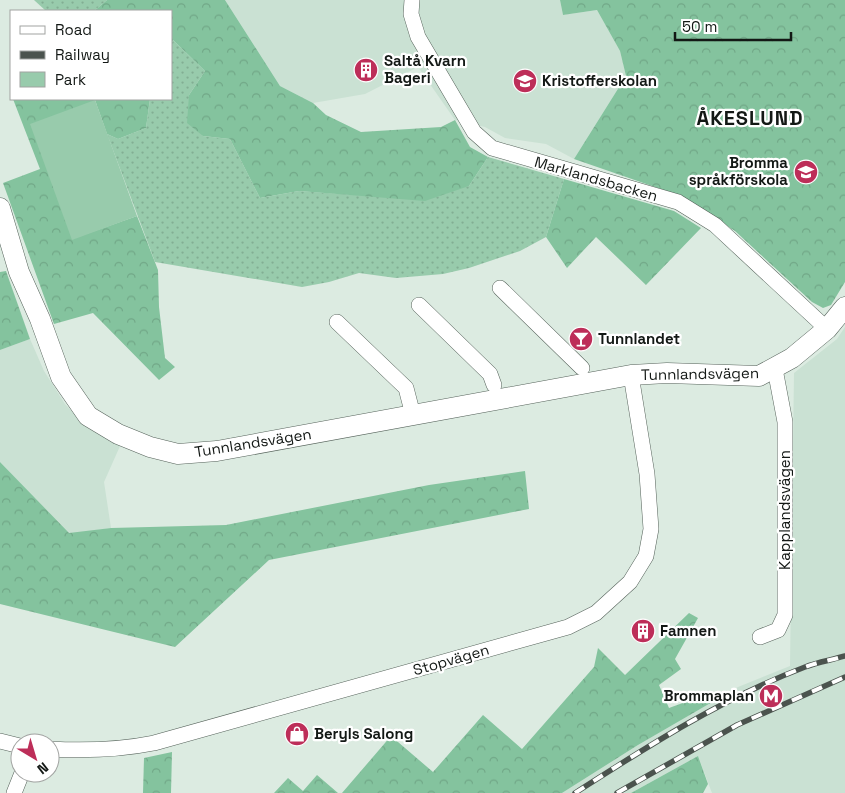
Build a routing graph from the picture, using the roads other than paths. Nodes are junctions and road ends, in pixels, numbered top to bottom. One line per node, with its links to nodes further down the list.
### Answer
1 (412, 0): 7 (street, Marklandsbacken)
2 (0, 208): 12 (street, Tunnlandsvägen)
3 (500, 288): 8 (street)
4 (419, 305): 11 (street)
5 (845, 307): 7 (street, Tunnlandsvägen)
6 (337, 322): 12 (street)
7 (827, 329): 9 (street, Tunnlandsvägen)
8 (582, 368)
9 (775, 369): 10 (street, Tunnlandsvägen); 13 (street, Kapplandsvägen)
10 (631, 375): 12 (street, Tunnlandsvägen); 14 (street, Stopvägen)
11 (494, 385)
12 (413, 415)
13 (760, 637)
14 (60, 750)

